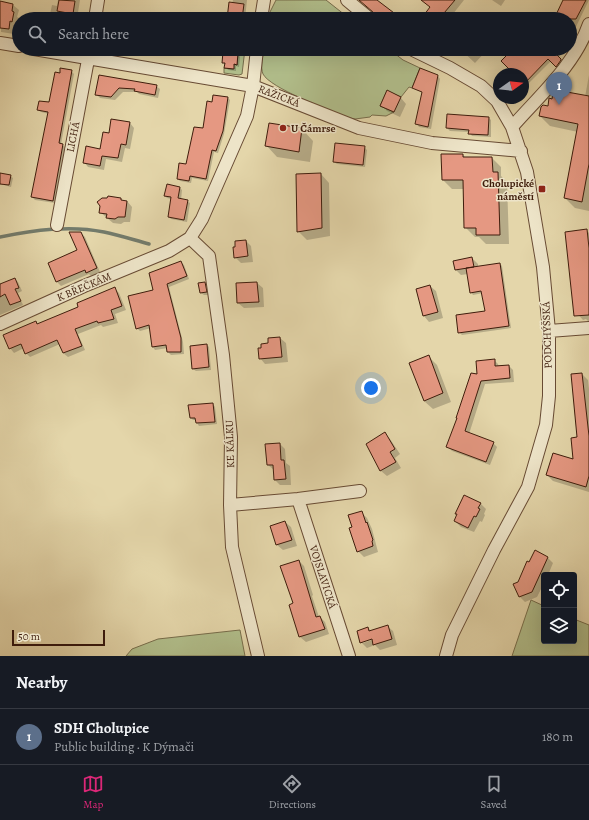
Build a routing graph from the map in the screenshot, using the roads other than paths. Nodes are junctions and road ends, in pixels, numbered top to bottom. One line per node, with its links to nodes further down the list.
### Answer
1 (98, 0): 4 (street)
2 (264, 0): 5 (street)
3 (347, 0): 6 (street)
4 (96, 12)
5 (262, 12)
6 (362, 12)
7 (589, 24): 10 (street)
8 (0, 43): 9 (street)
9 (12, 45)
10 (577, 50)
11 (89, 56): 19 (street, LICHÁ)
12 (99, 56): 16 (street, RAŽICKÁ)
13 (256, 56): 16 (street)
14 (425, 56): 17 (street, PODCHÝŠSKÁ)
15 (573, 56): 17 (street)
16 (253, 86): 18 (street, RAŽICKÁ); 20 (street)
17 (512, 127): 18 (street, PODCHÝŠSKÁ)
18 (521, 152): 23 (street, PODCHÝŠSKÁ)
19 (57, 225)
20 (190, 238): 21 (street, K BŘEČKÁM); 26 (street, KE KÁLKU)
21 (0, 324)
22 (589, 328): 23 (street)
23 (549, 331): 29 (street, PODCHÝŠSKÁ)
24 (360, 491): 25 (street)
25 (298, 499): 26 (street); 28 (street, VOJSLAVICKÁ)
26 (230, 505): 27 (street, KE KÁLKU)
27 (258, 656)
28 (349, 656)
29 (446, 656)

